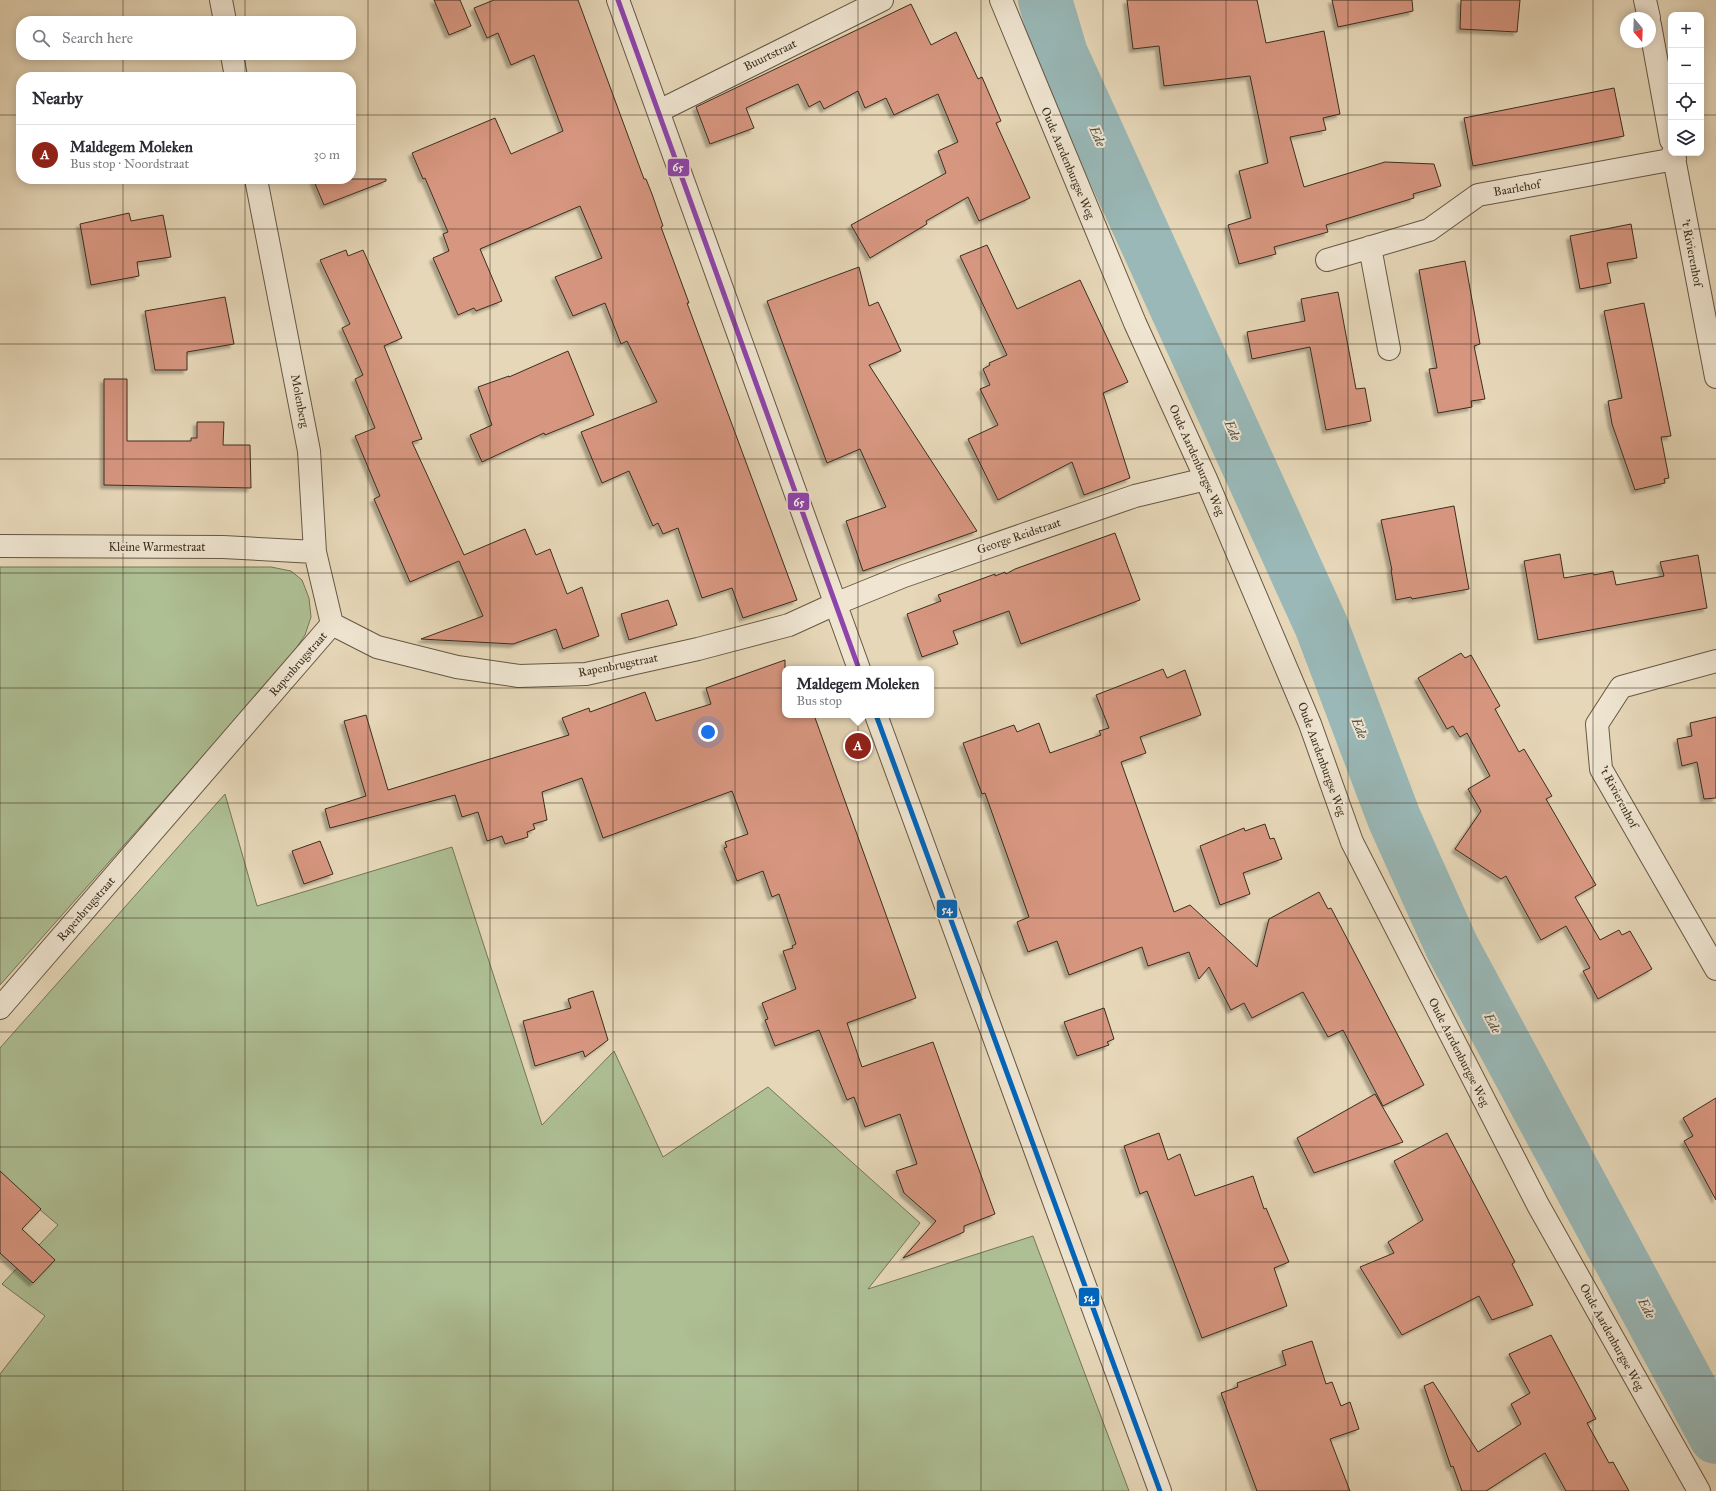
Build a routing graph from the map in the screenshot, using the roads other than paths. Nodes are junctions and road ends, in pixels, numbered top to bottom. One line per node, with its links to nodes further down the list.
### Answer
1 (221, 0): 7 (street)
2 (618, 0): 11 (street)
3 (882, 0): 11 (street, Buurtstraat)
4 (1001, 0): 20 (street, Oude Aardenburgse Weg)
5 (1645, 0): 6 (street)
6 (1648, 12)
7 (224, 16)
8 (1654, 48): 12 (street, 't Rivierenhof)
9 (233, 60): 10 (street)
10 (235, 72)
11 (659, 111): 23 (street)
12 (1668, 124)
13 (1668, 152): 16 (street, Baarlehof)
14 (1674, 156): 19 (street, 't Rivierenhof)
15 (257, 184): 22 (street, Molenberg)
16 (1370, 247): 17 (street, Baarlehof); 18 (street)
17 (1327, 260)
18 (1389, 348)
19 (1716, 377)
20 (1206, 479): 23 (street, George Reidstraat); 31 (street, Oude Aardenburgse Weg)
21 (0, 546): 22 (street, Kleine Warmestraat)
22 (315, 552): 24 (street, Molenberg)
23 (835, 604): 24 (street, Rapenbrugstraat); 26 (street)
24 (332, 624): 29 (street, Rapenbrugstraat)
25 (1716, 661): 28 (street, 't Rivierenhof)
26 (858, 666)
27 (877, 718): 30 (street)
28 (1716, 969)
29 (0, 1008)
30 (1160, 1491)
31 (1699, 1491)

